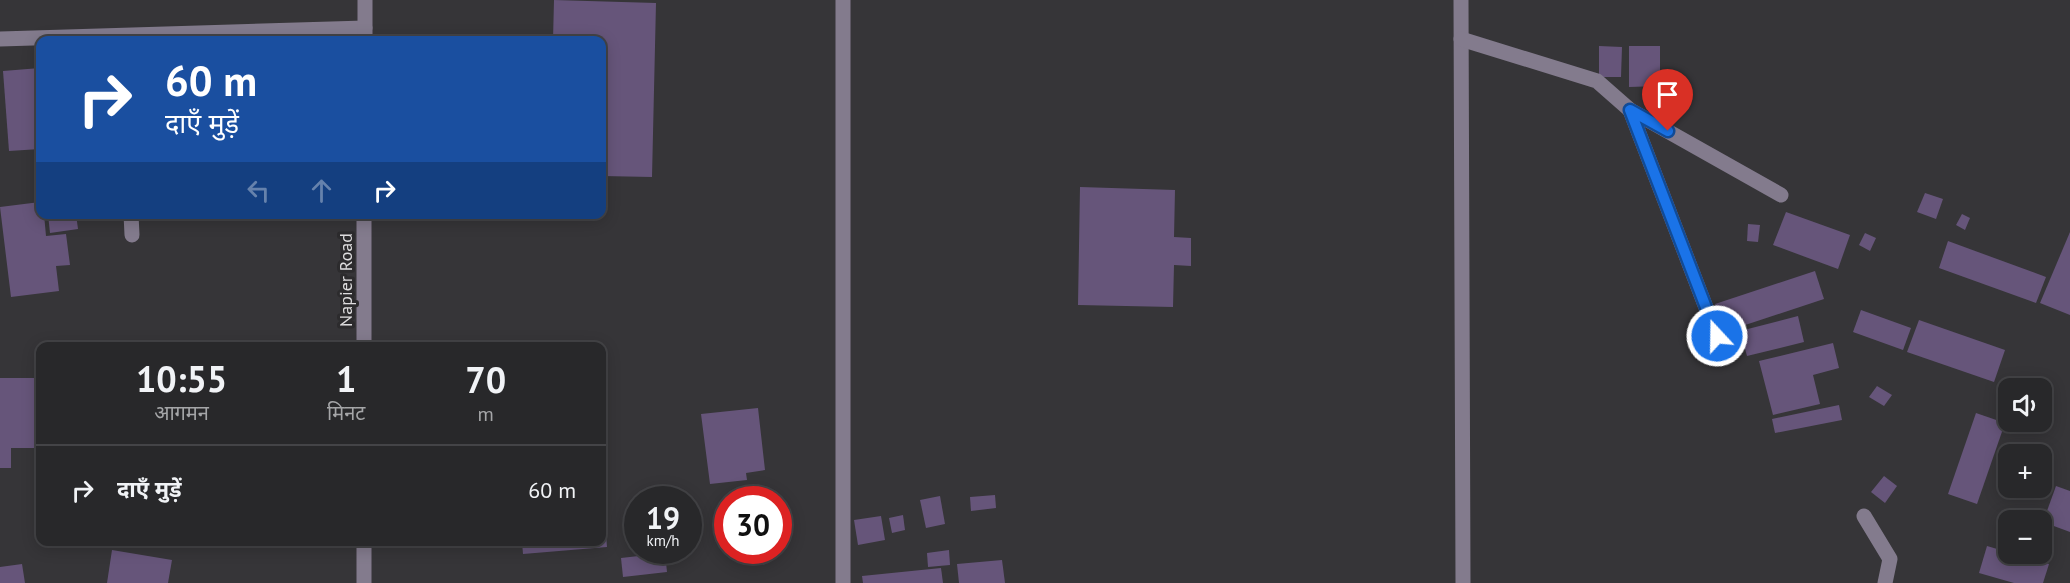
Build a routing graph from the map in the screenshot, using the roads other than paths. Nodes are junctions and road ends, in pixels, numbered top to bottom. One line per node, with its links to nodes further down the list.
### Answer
1 (365, 0): 4 (street)
2 (843, 0): 19 (street)
3 (1461, 0): 8 (street)
4 (365, 34): 5 (street)
5 (246, 36)
6 (0, 39): 7 (street)
7 (36, 39)
8 (1461, 39): 9 (street); 20 (street)
9 (1630, 110): 10 (street); 15 (street)
10 (1781, 195)
11 (131, 219): 13 (street)
12 (364, 219): 14 (street, Napier Road)
13 (132, 236)
14 (364, 342)
15 (1725, 357)
16 (1864, 516): 21 (street)
17 (364, 546): 18 (street)
18 (364, 583)
19 (843, 583)
20 (1463, 583)
21 (1885, 583)

